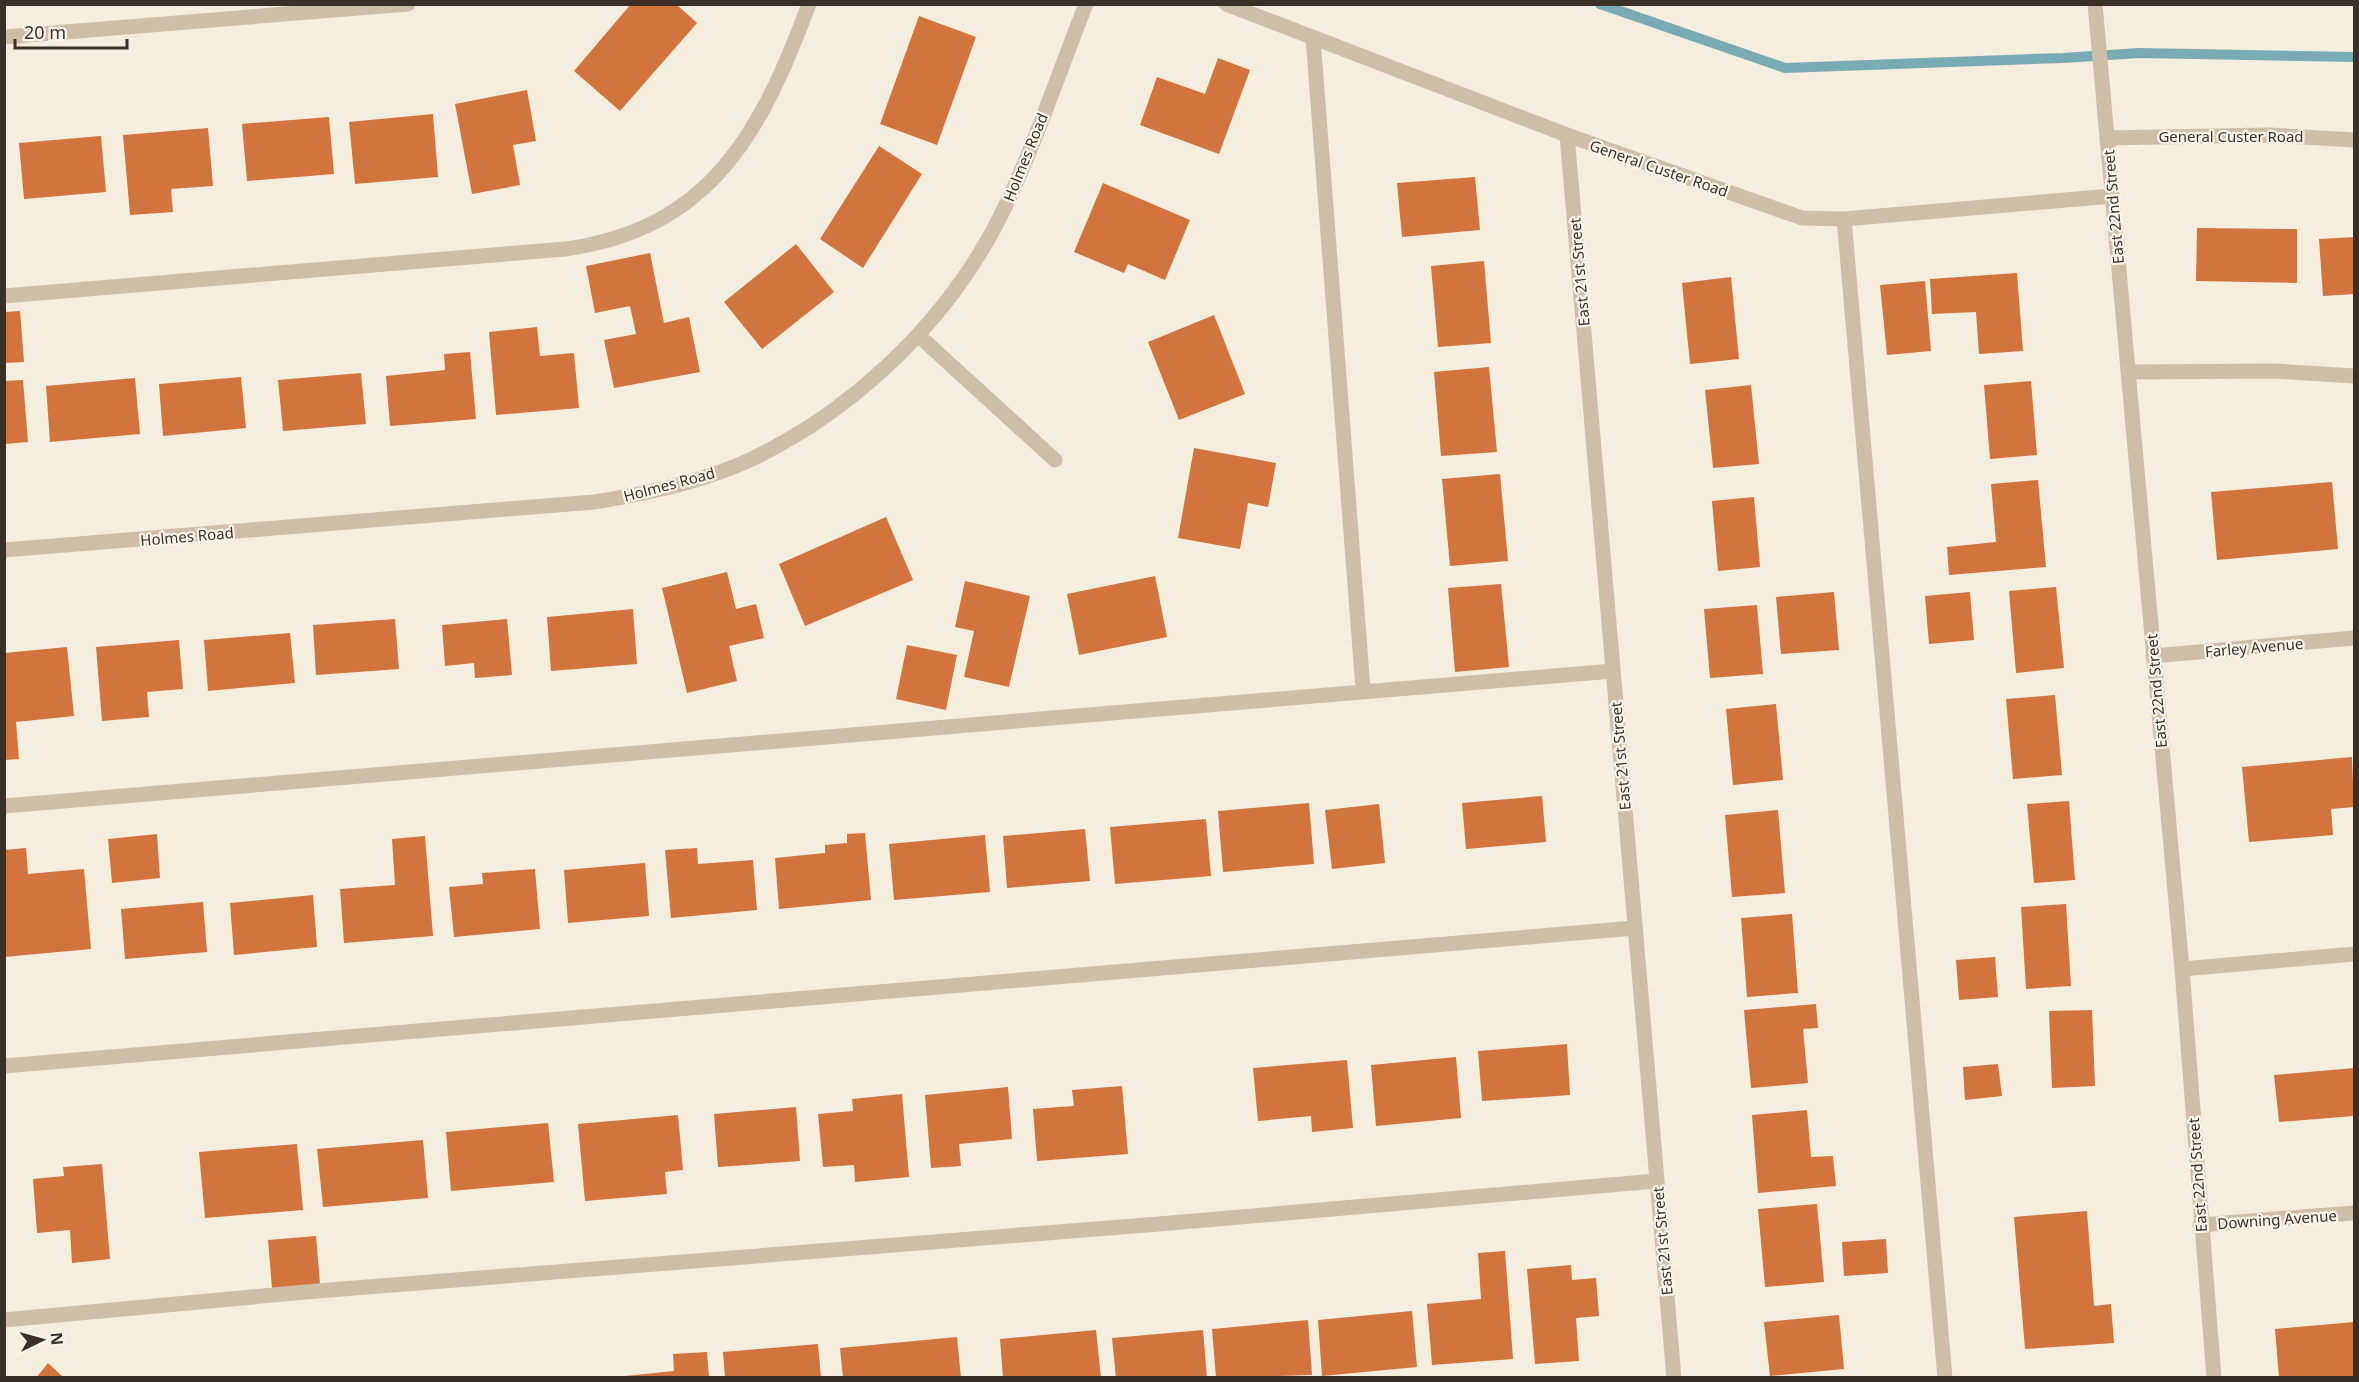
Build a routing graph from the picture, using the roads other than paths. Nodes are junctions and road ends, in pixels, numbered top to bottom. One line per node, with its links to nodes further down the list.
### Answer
1 (408, 4): 6 (street)
2 (809, 4): 13 (street)
3 (1086, 4): 14 (street, Holmes Road)
4 (1227, 4): 7 (street, General Custer Road)
5 (2095, 4): 8 (street, East 22nd Street)
6 (4, 37)
7 (1313, 38): 9 (street, General Custer Road); 22 (street)
8 (2107, 133): 10 (street, General Custer Road); 11 (street, East 22nd Street)
9 (1568, 135): 12 (street, General Custer Road); 21 (street, East 21st Street)
10 (2355, 140)
11 (2112, 196): 12 (street, General Custer Road); 15 (street, East 22nd Street)
12 (1844, 219): 33 (street)
13 (4, 296)
14 (918, 335): 17 (street); 18 (street, Holmes Road)
15 (2129, 372): 16 (street); 20 (street, East 22nd Street)
16 (2355, 376)
17 (1055, 460)
18 (4, 550)
19 (2355, 638): 20 (street, Farley Avenue)
20 (2153, 656): 26 (street, East 22nd Street)
21 (1613, 671): 22 (street); 24 (street, East 21st Street)
22 (1363, 689): 23 (street)
23 (4, 806)
24 (1635, 928): 27 (street); 28 (street, East 21st Street)
25 (2355, 954): 26 (street)
26 (2181, 969): 30 (street, East 22nd Street)
27 (4, 1066)
28 (1656, 1181): 31 (street); 32 (street, East 21st Street)
29 (2355, 1213): 30 (street, Downing Avenue)
30 (2200, 1225): 34 (street, East 22nd Street)
31 (4, 1320)
32 (1674, 1377)
33 (1945, 1377)
34 (2214, 1377)

